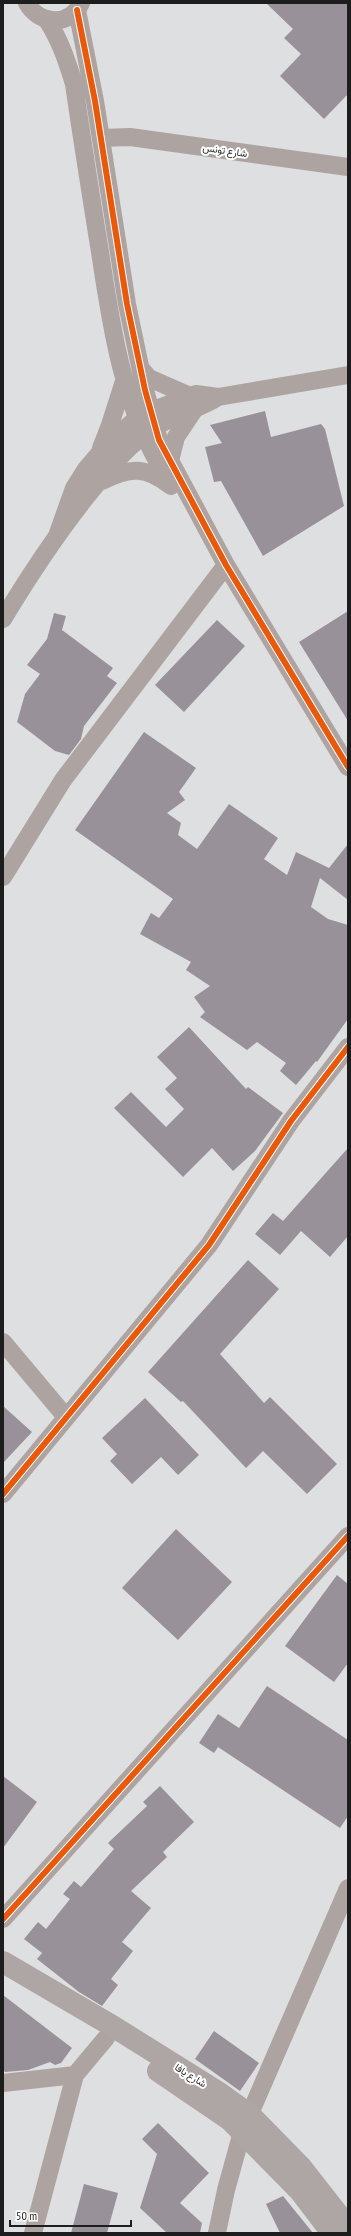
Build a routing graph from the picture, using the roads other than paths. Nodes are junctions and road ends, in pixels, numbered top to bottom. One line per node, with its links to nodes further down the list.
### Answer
1 (27, 3): 3 (street)
2 (79, 6): 3 (street); 4 (street)
3 (47, 20): 8 (street)
4 (101, 138): 5 (street, شارع تونس); 6 (street)
5 (348, 167)
6 (141, 369): 9 (street); 10 (street)
7 (348, 374): 9 (street)
8 (124, 381): 10 (street); 11 (street)
9 (192, 403): 10 (street); 12 (street)
10 (147, 423): 11 (street); 12 (street); 13 (street); 14 (street)
11 (95, 458): 15 (street)
12 (170, 461): 16 (street)
13 (98, 483): 14 (street); 15 (street)
14 (171, 486): 16 (street)
15 (58, 533): 17 (street)
16 (226, 565): 18 (street); 19 (street)
17 (3, 619)
18 (346, 761)
19 (3, 877)
20 (348, 1047): 22 (street)
21 (3, 1342): 22 (street)
22 (66, 1417): 23 (street)
23 (3, 1494)
24 (348, 1536): 26 (street)
25 (346, 1895): 32 (street)
26 (3, 1919)
27 (3, 1962): 32 (main road, شارع يافا)
28 (3, 1977): 29 (main road, شارع يافا)
29 (106, 2038): 30 (street); 32 (main road, شارع يافا)
30 (75, 2074): 31 (street); 34 (street)
31 (3, 2083)
32 (246, 2123): 33 (main road, شارع يافا); 35 (street); 36 (main road, شارع يافا)
33 (348, 2227)
34 (33, 2233)
35 (217, 2233)
36 (332, 2233)

